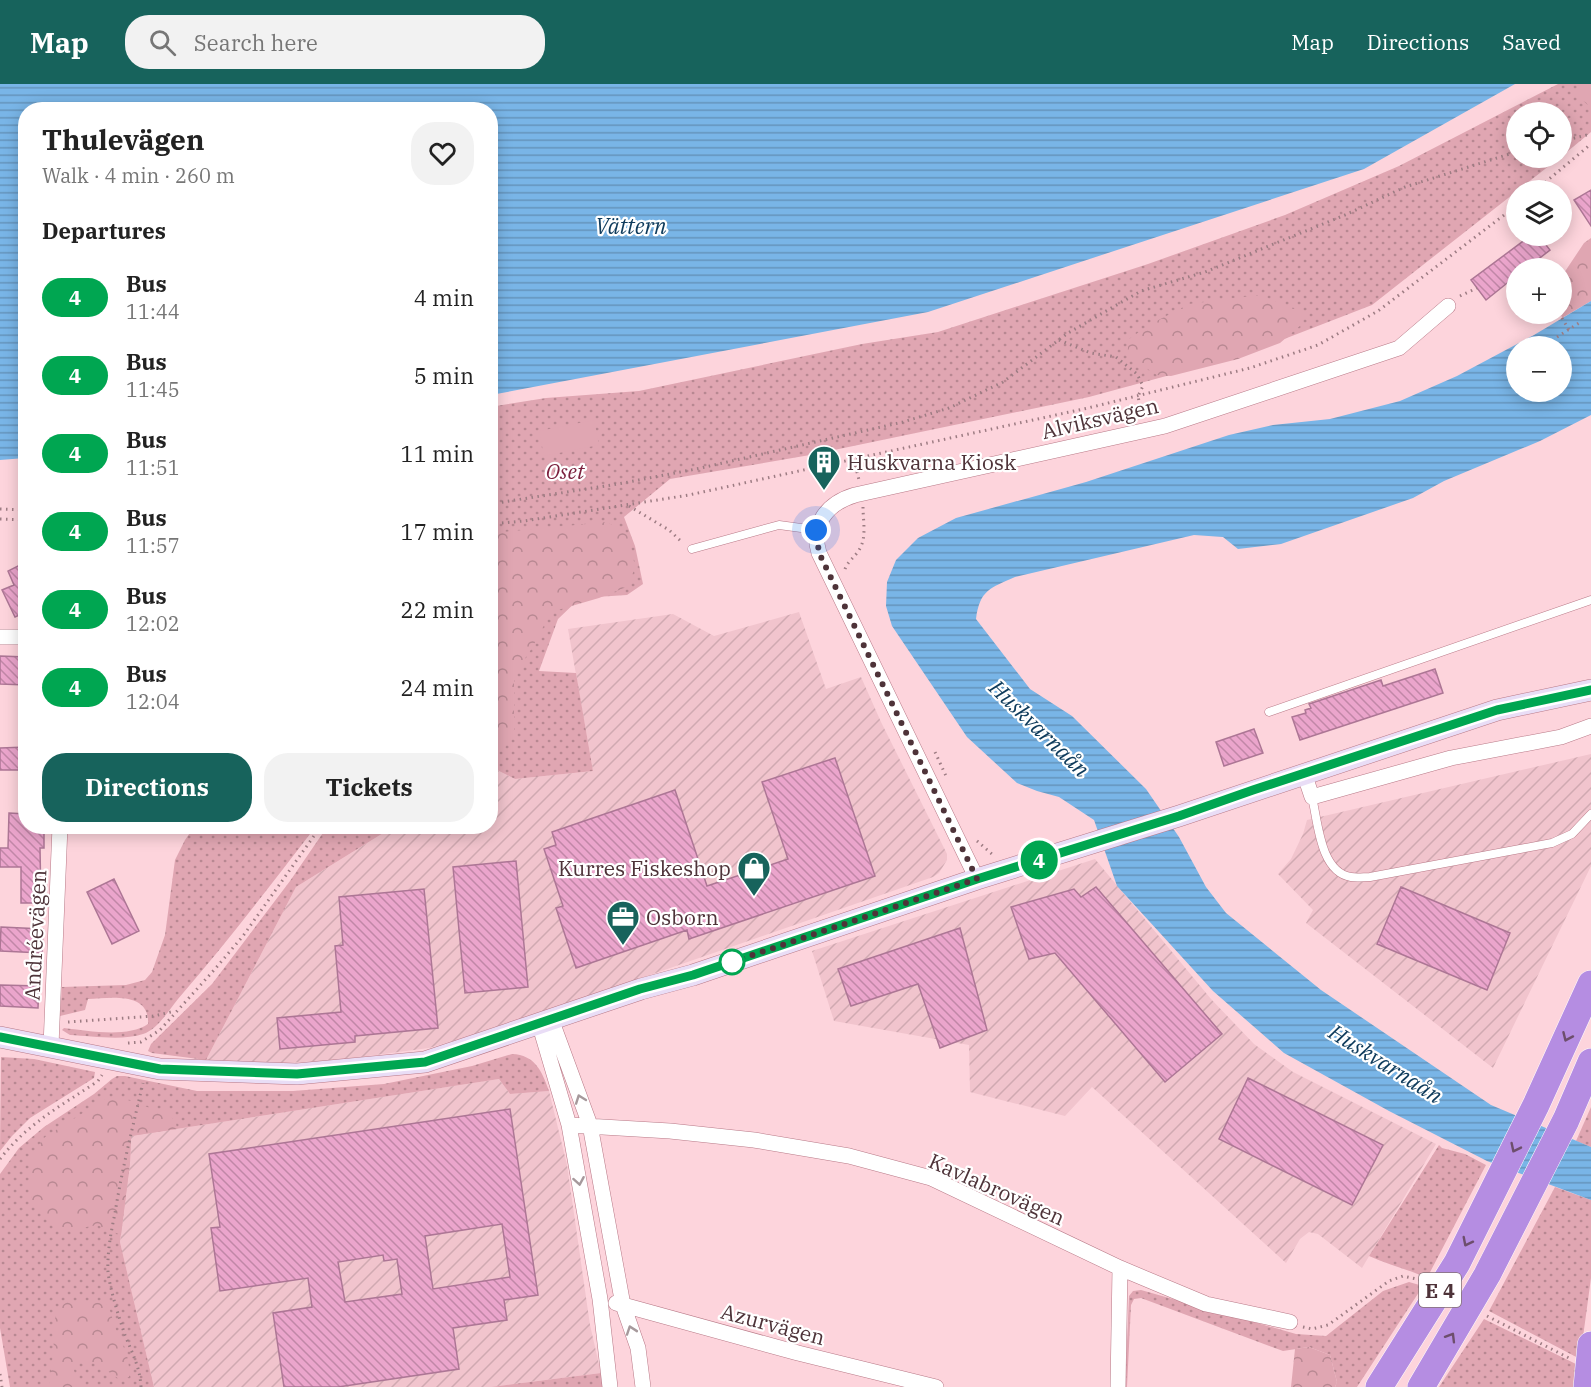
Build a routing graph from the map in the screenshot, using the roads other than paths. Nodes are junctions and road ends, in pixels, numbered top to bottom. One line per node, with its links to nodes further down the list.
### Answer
1 (1448, 306): 2 (street, Alviksvägen)
2 (816, 530): 3 (lane); 14 (street)
3 (692, 549)
4 (1591, 600): 8 (lane)
5 (18, 637): 6 (street)
6 (0, 638)
7 (1583, 691): 10 (street)
8 (1269, 712)
9 (1591, 726): 11 (street)
10 (1304, 773): 11 (street); 14 (street)
11 (1312, 797): 12 (lane)
12 (1591, 814)
13 (60, 834): 18 (street, Andréevägen)
14 (977, 879): 16 (street)
15 (1591, 984): 31 (highway, E 4, one-way to 31)
16 (545, 1021): 18 (street); 20 (street); 21 (street, one-way to 16)
17 (0, 1037): 18 (street)
18 (51, 1046)
19 (1591, 1062): 32 (highway, E 4, one-way to 19)
20 (569, 1125): 21 (street, Kavlabrovägen); 23 (street, one-way to 23)
21 (590, 1125): 22 (street, Kavlabrovägen); 24 (street)
22 (1120, 1268): 25 (street, Kavlabrovägen); 30 (street)
23 (600, 1299): 24 (street, Azurvägen); 27 (street)
24 (623, 1305): 28 (street, one-way to 24); 29 (street, Azurvägen)
25 (1290, 1322)
26 (1584, 1353): 33 (highway)
27 (610, 1387)
28 (643, 1387)
29 (936, 1387)
30 (1118, 1387)
31 (1379, 1387)
32 (1421, 1387)
33 (1587, 1387)

